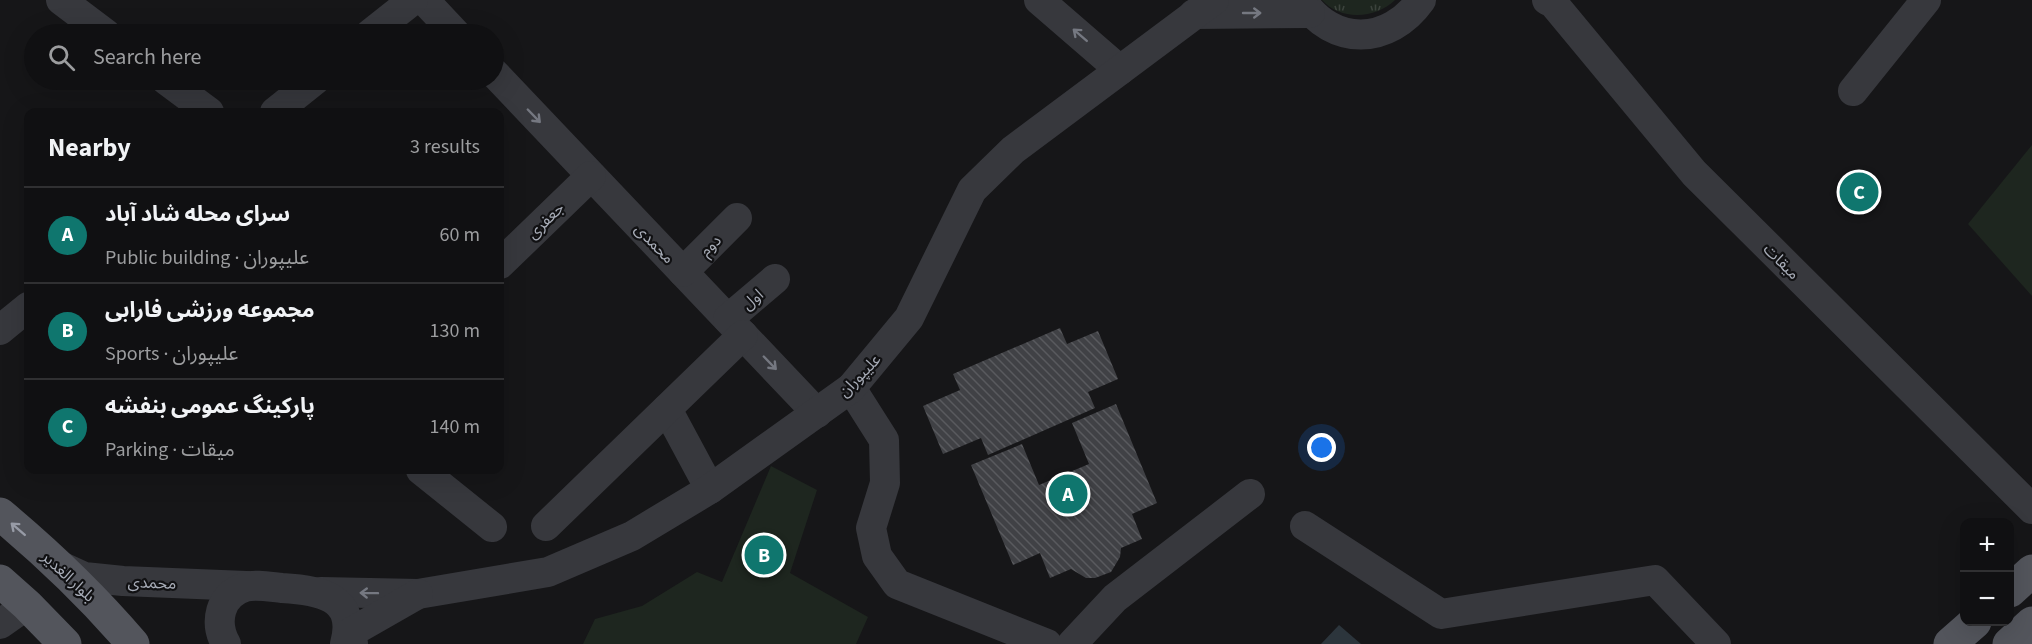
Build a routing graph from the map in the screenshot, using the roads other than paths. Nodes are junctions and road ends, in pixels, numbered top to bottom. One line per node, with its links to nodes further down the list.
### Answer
1 (61, 0): 10 (street)
2 (412, 0): 11 (street)
3 (423, 0): 12 (street)
4 (1039, 0): 13 (street, one-way to 4)
5 (1926, 0): 17 (street)
6 (1551, 1): 34 (street, میقات)
7 (1421, 4): 8 (street)
8 (1306, 6): 9 (street, one-way to 8)
9 (1204, 7): 13 (street, علیپوران)
10 (93, 24)
11 (382, 24)
12 (446, 24)
13 (1120, 70): 28 (street, علیپوران)
14 (504, 85): 20 (street, محمدی, one-way to 20)
15 (180, 90): 18 (street)
16 (302, 90): 19 (street)
17 (1853, 91)
18 (204, 108)
19 (280, 108)
20 (591, 176): 22 (street, جعفری); 23 (street, محمدی)
21 (737, 218): 23 (street, دوم)
22 (504, 260)
23 (682, 272): 26 (street, محمدی)
24 (775, 279): 26 (street, اول)
25 (24, 310): 27 (street)
26 (736, 327): 29 (street, اول); 30 (street, محمدی, one-way to 30)
27 (0, 330)
28 (851, 388): 30 (street, علیپوران); 54 (street)
29 (667, 409): 32 (street); 36 (street, اول)
30 (817, 413): 32 (street, علیپوران)
31 (426, 474): 38 (street)
32 (711, 489): 45 (street, علیپوران)
33 (1250, 494): 55 (street)
34 (2032, 509)
35 (0, 514): 39 (main road, بلوار الغدیر, one-way to 35)
36 (546, 526)
37 (1305, 526): 56 (street)
38 (492, 527)
39 (60, 566): 42 (street, محمدی); 52 (main road, بلوار الغدیر)
40 (2032, 570): 43 (main road)
41 (0, 581): 46 (main road)
42 (246, 586): 44 (street, محمدی); 53 (street)
43 (2014, 587)
44 (321, 592): 45 (street, محمدی, one-way to 44); 50 (street)
45 (418, 594): 50 (street)
46 (27, 605): 48 (street); 51 (main road)
47 (2032, 623): 58 (main road)
48 (0, 624)
49 (1970, 626): 57 (main road)
50 (349, 641)
51 (65, 644)
52 (133, 644)
53 (226, 644)
54 (1047, 644)
55 (1072, 644)
56 (1716, 644)
57 (1950, 644)
58 (2009, 644)

